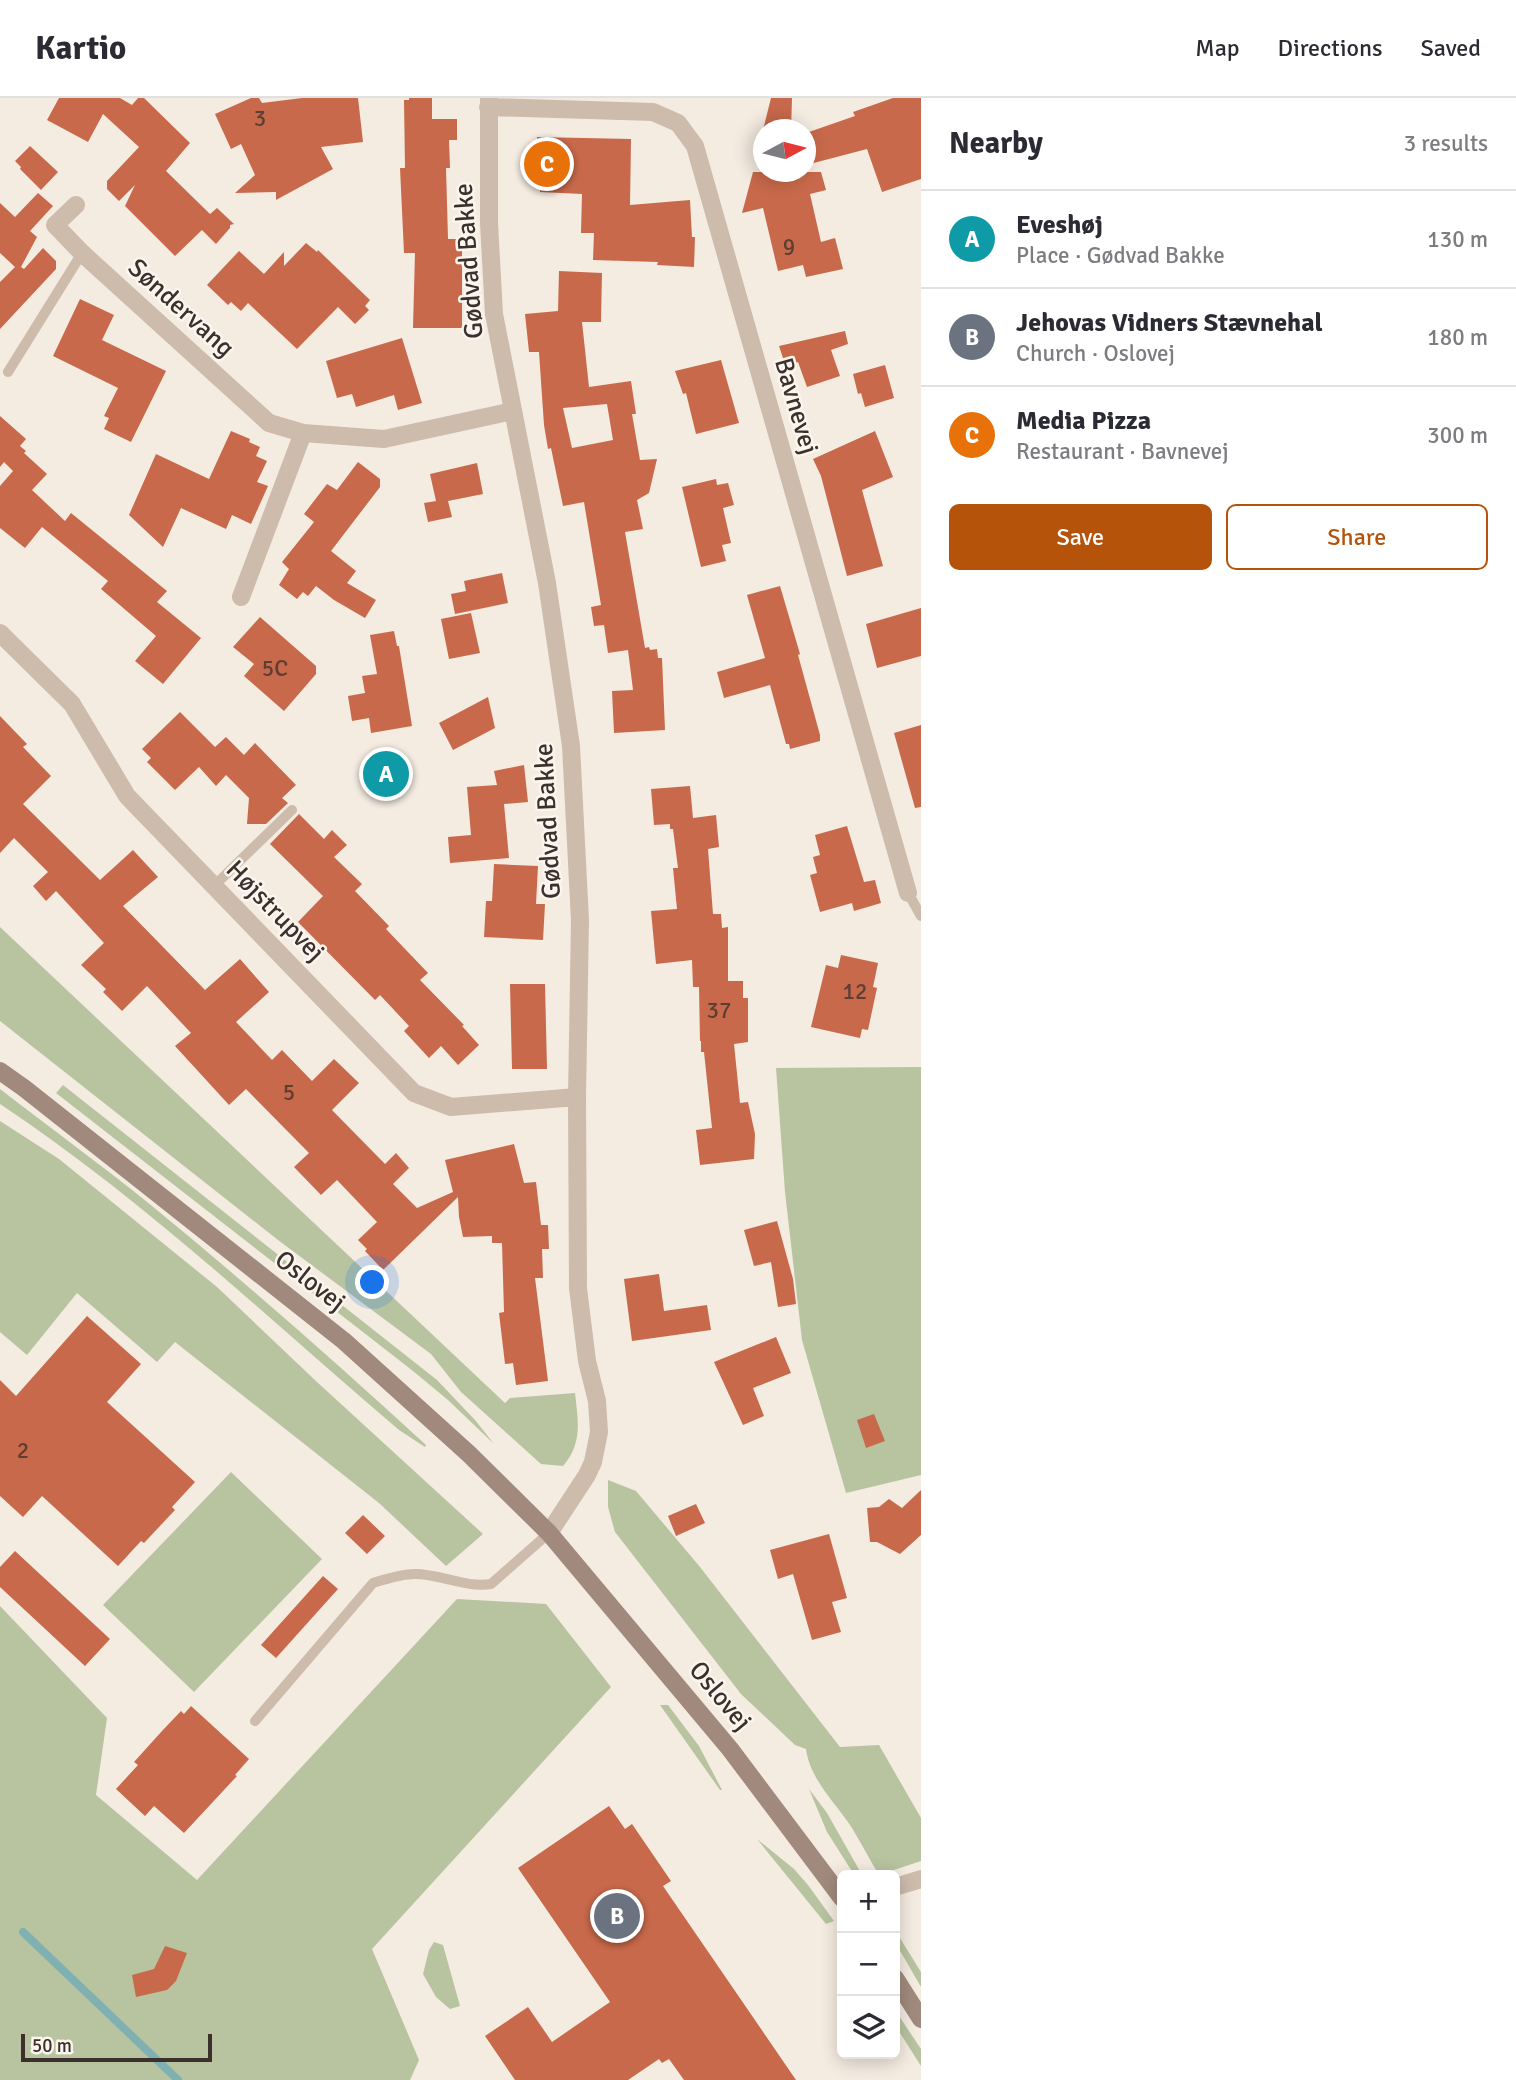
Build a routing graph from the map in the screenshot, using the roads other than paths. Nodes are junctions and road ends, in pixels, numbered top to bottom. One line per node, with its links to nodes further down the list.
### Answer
1 (489, 102): 5 (street, Gødvad Bakke); 11 (street, Bavnevej)
2 (76, 205): 3 (street, Søndervang)
3 (82, 253): 4 (lane); 6 (street, Søndervang)
4 (8, 372)
5 (513, 411): 6 (street, Søndervang); 16 (street, Gødvad Bakke)
6 (303, 433): 7 (street)
7 (241, 597)
8 (0, 633): 10 (street, Højstrupvej)
9 (292, 810): 10 (lane)
10 (214, 886): 16 (street, Højstrupvej)
11 (908, 892): 12 (lane)
12 (921, 916)
13 (0, 1064): 15 (street, Oslovej)
14 (0, 1071): 15 (street, Oslovej)
15 (24, 1088): 17 (street, Oslovej)
16 (577, 1097): 17 (street, Gødvad Bakke)
17 (549, 1533): 18 (lane); 21 (street, Oslovej)
18 (255, 1721)
19 (921, 1879): 20 (street)
20 (900, 1885)
21 (837, 1891)
22 (900, 1986): 23 (street)
23 (921, 2019)

